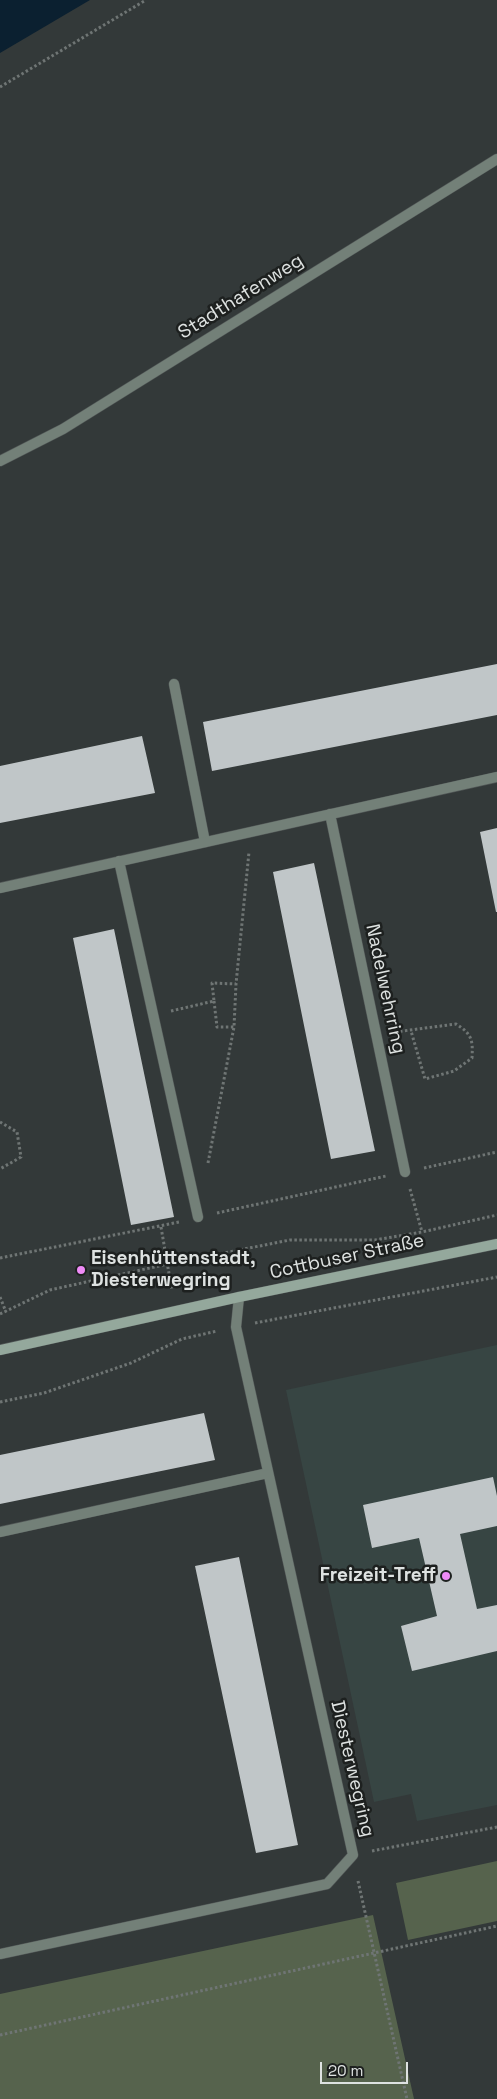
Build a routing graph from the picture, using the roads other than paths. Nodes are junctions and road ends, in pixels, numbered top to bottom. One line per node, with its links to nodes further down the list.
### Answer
1 (497, 159): 2 (street, Stadthafenweg)
2 (0, 461)
3 (174, 684): 6 (street)
4 (497, 777): 5 (street)
5 (330, 814): 6 (street); 9 (street, Nadelwehrring)
6 (205, 842): 7 (street)
7 (119, 861): 8 (street); 10 (street)
8 (0, 888)
9 (405, 1172)
10 (198, 1217)
11 (497, 1244): 12 (street, Cottbuser Straße)
12 (239, 1297): 13 (street, Cottbuser Straße); 14 (street, Diesterwegring)
13 (0, 1350)
14 (268, 1473): 15 (street); 16 (street, Diesterwegring)
15 (0, 1532)
16 (0, 1954)

